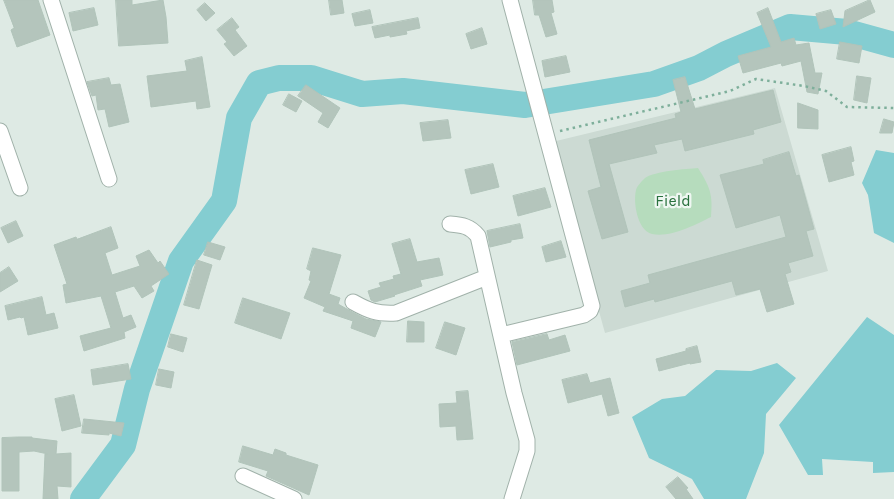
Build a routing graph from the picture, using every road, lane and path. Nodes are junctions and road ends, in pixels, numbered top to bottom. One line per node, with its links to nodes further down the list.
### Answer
1 (51, 0): 6 (street)
2 (510, 0): 5 (street)
3 (894, 108): 5 (path)
4 (0, 131): 7 (street)
5 (547, 134): 11 (street)
6 (109, 179)
7 (20, 188)
8 (450, 224): 9 (street)
9 (488, 277): 10 (street); 11 (street)
10 (353, 302)
11 (502, 335): 14 (street)
12 (243, 476): 13 (street)
13 (294, 499)
14 (512, 499)

